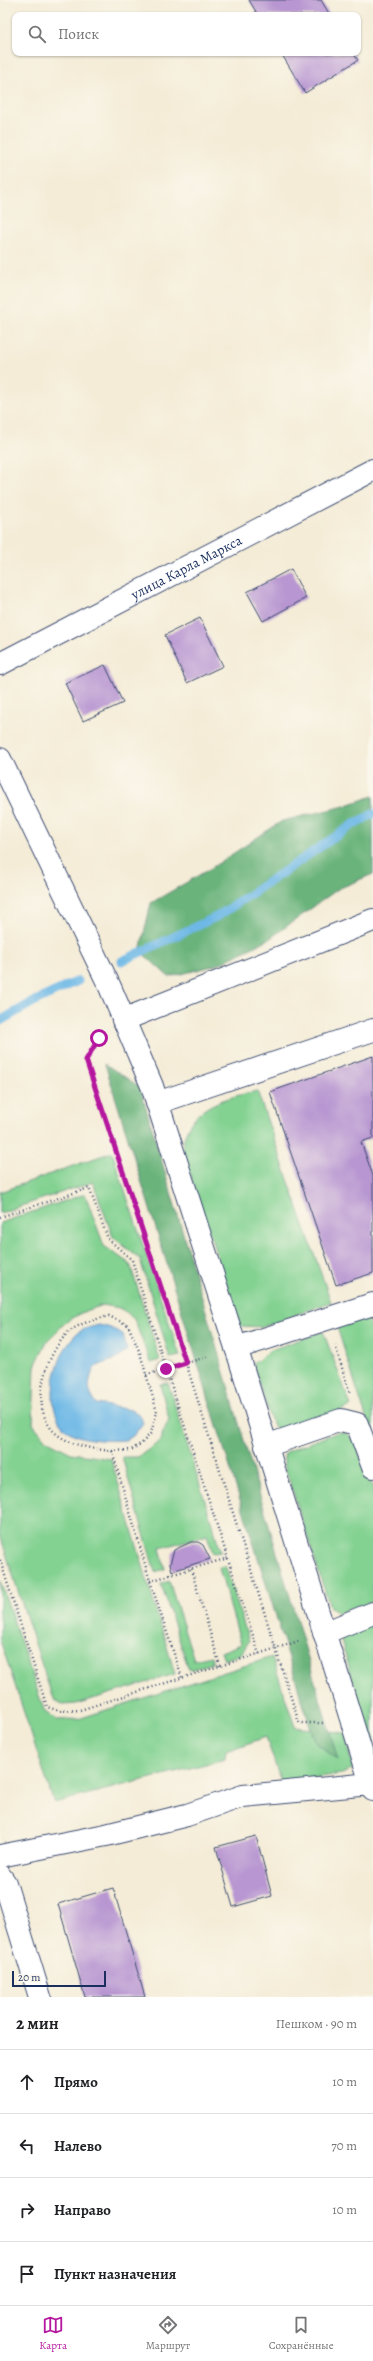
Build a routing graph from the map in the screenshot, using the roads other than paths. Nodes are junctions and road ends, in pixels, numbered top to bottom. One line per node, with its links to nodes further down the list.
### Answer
1 (373, 470): 2 (street, улица Карла Маркса)
2 (0, 664)
3 (0, 759): 5 (street)
4 (373, 920): 5 (street)
5 (123, 1020): 7 (street)
6 (373, 1030): 7 (street)
7 (157, 1103): 9 (street)
8 (373, 1304): 9 (street)
9 (236, 1348): 10 (street)
10 (266, 1446): 11 (street); 13 (street)
11 (373, 1467)
12 (373, 1613): 13 (street)
13 (324, 1633): 14 (street)
14 (372, 1787): 15 (street)
15 (0, 1856)
16 (0, 1876): 17 (street)
17 (40, 1997)

